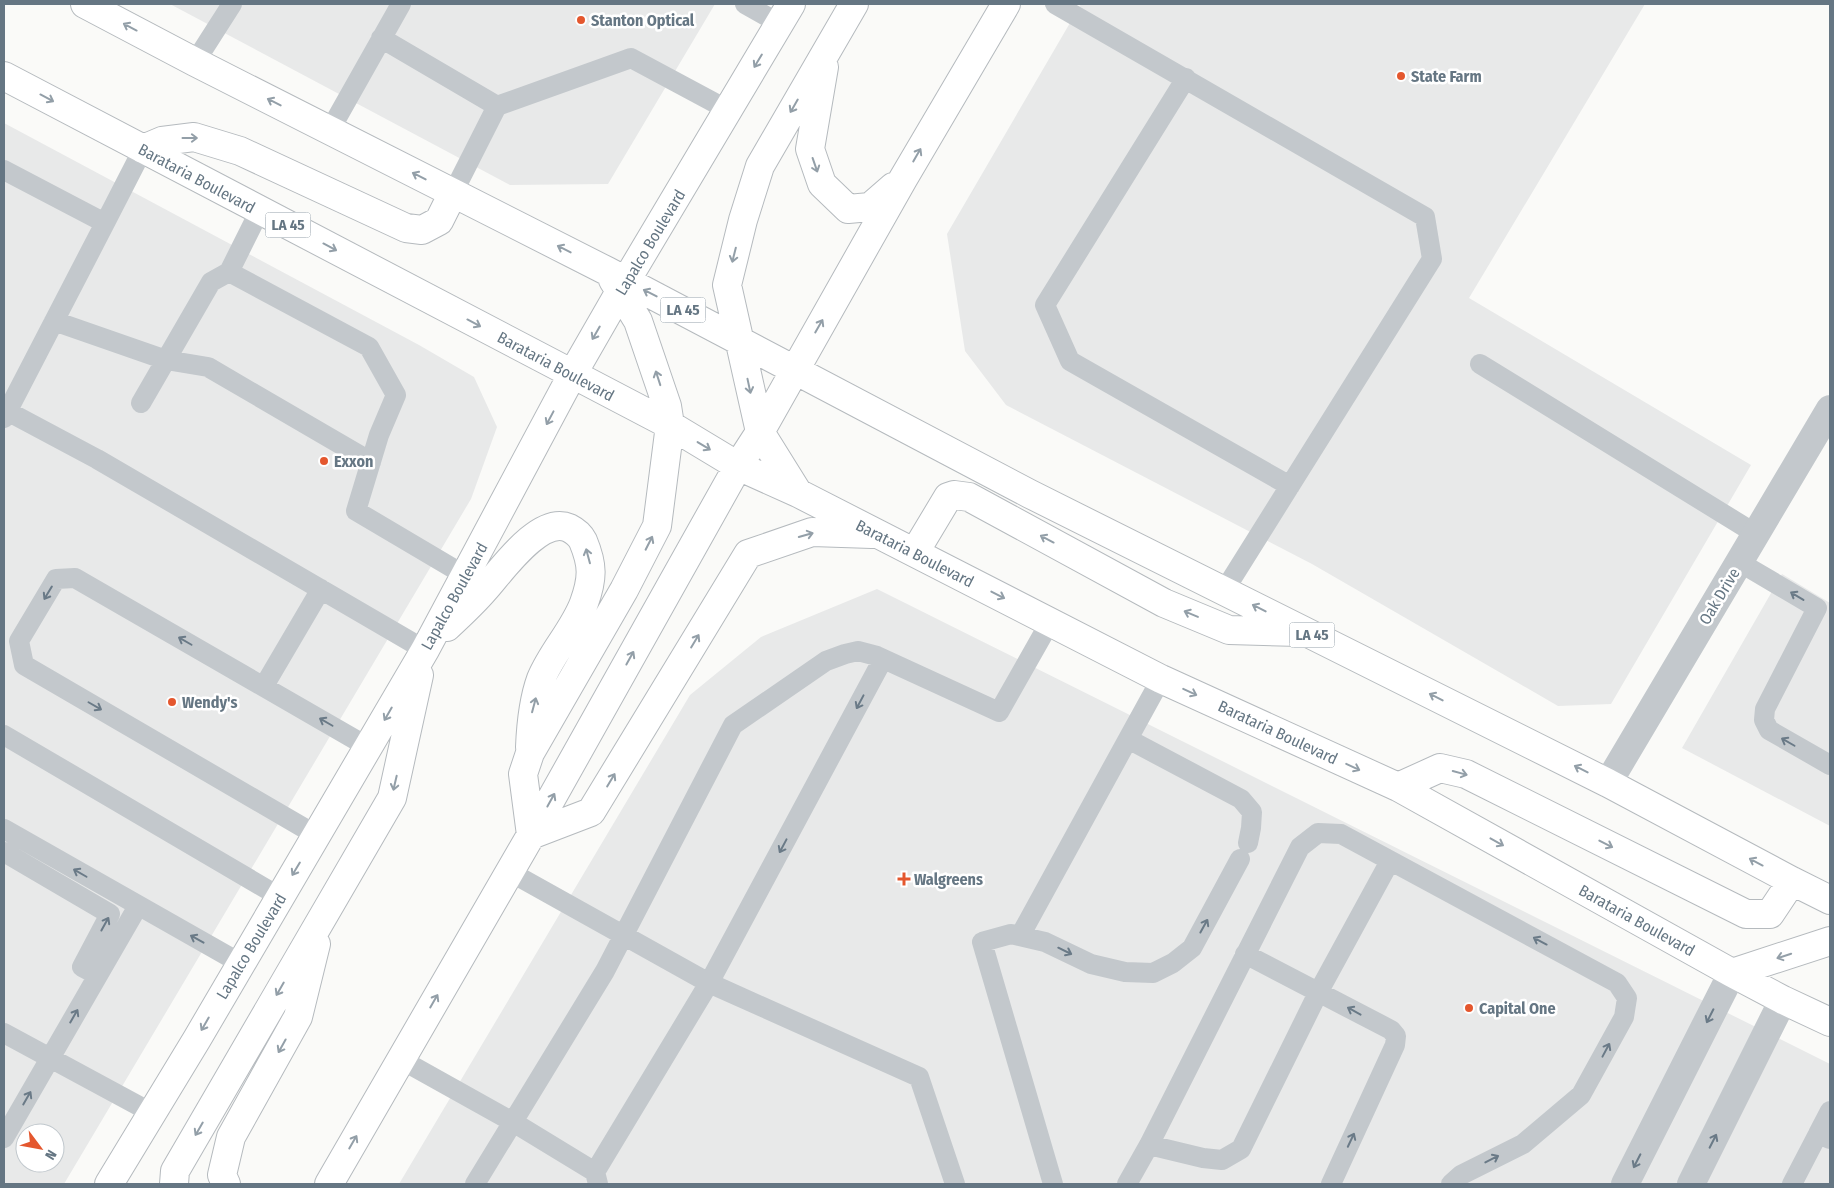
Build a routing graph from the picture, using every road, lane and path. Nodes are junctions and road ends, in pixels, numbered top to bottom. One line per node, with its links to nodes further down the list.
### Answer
1 (85, 4): 11 (main road, LA 45, one-way to 1)
2 (232, 4): 11 (lane)
3 (401, 4): 9 (lane)
4 (745, 4): 8 (lane)
5 (854, 4): 10 (main road)
6 (1006, 4): 19 (main road, one-way to 6)
7 (1055, 4): 13 (lane)
8 (786, 14): 15 (main road, Lapalco Boulevard, one-way to 15)
9 (381, 38): 14 (lane); 16 (lane)
10 (827, 48): 19 (main road, one-way to 19); 26 (main road, one-way to 26)
11 (195, 62): 16 (main road, LA 45, one-way to 11)
12 (4, 76): 17 (main road, Barataria Boulevard / LA 45, one-way to 17)
13 (1186, 78): 38 (lane); 38 (lane)
14 (498, 106): 15 (lane); 20 (lane)
15 (728, 110): 24 (main road, Lapalco Boulevard)
16 (330, 130): 20 (main road, LA 45, one-way to 16)
17 (143, 149): 20 (main road, one-way to 20); 21 (main road, Barataria Boulevard / LA 45); 22 (lane)
18 (4, 170): 22 (lane)
19 (903, 178): 29 (main road, one-way to 19)
20 (453, 193): 24 (main road, LA 45, one-way to 20)
21 (260, 210): 23 (lane); 30 (main road, Barataria Boulevard / LA 45, one-way to 30)
22 (105, 223): 25 (lane)
23 (229, 272): 27 (lane); 36 (lane)
24 (618, 281): 26 (main road, LA 45, one-way to 24); 30 (main road, Lapalco Boulevard, one-way to 30); 34 (main road, one-way to 24)
25 (54, 321): 27 (lane); 33 (lane)
26 (740, 340): 29 (main road, LA 45); 35 (main road, one-way to 35)
27 (166, 360): 31 (lane); 36 (lane)
28 (1480, 364): 41 (lane)
29 (795, 369): 35 (main road); 46 (main road, LA 45)
30 (572, 375): 34 (main road, Barataria Boulevard / LA 45); 44 (main road, Lapalco Boulevard, one-way to 44)
31 (141, 403)
32 (1830, 409): 41 (street, Oak Drive)
33 (6, 414): 45 (lane)
34 (670, 426): 37 (main road, Barataria Boulevard / LA 45, one-way to 37); 57 (main road, one-way to 34)
35 (760, 432): 37 (main road); 39 (main road)
36 (371, 462): 44 (lane)
37 (738, 466): 39 (main road, Barataria Boulevard / LA 45); 63 (main road, one-way to 37)
38 (1290, 486): 46 (lane)
39 (798, 493): 40 (main road, Barataria Boulevard / LA 45)
40 (879, 534): 42 (main road, Barataria Boulevard / LA 45); 63 (main road, one-way to 40)
41 (1756, 534): 43 (street, Oak Drive)
42 (915, 552): 48 (main road, Barataria Boulevard / LA 45, one-way to 48); 49 (main road, one-way to 42)
43 (1739, 562): 47 (lane, one-way to 43); 59 (street, Oak Drive)
44 (466, 576): 50 (main road, Lapalco Boulevard)
45 (321, 590): 50 (lane); 53 (lane)
46 (1224, 591): 49 (main road, LA 45, one-way to 46)
47 (1824, 612): 58 (lane, one-way to 47)
48 (1050, 622): 51 (lane); 52 (main road, Barataria Boulevard / LA 45)
49 (1307, 632): 59 (main road, LA 45, one-way to 49)
50 (425, 650): 56 (main road, Lapalco Boulevard, one-way to 56); 57 (main road, one-way to 50); 71 (main road, one-way to 71)
51 (883, 659): 72 (lane); 79 (lane, one-way to 79)
52 (1161, 679): 55 (lane); 60 (main road, Barataria Boulevard / LA 45, one-way to 60)
53 (264, 686): 56 (lane, one-way to 53); 62 (lane, one-way to 62)
54 (4, 735): 68 (lane)
55 (1128, 739): 73 (lane); 73 (lane, one-way to 55)
56 (368, 746): 62 (main road, Lapalco Boulevard)
57 (530, 753): 63 (main road)
58 (1830, 765)
59 (1608, 783): 67 (main road, LA 45, one-way to 59)
60 (1398, 787): 67 (main road, one-way to 67); 78 (main road, Barataria Boulevard / LA 45, one-way to 78)
61 (4, 829): 70 (lane, one-way to 61)
62 (316, 835): 68 (main road, Lapalco Boulevard, one-way to 68)
63 (532, 835): 66 (main road)
64 (4, 852): 77 (lane, one-way to 64)
65 (1390, 861): 75 (lane); 80 (lane); 102 (lane, one-way to 65)
66 (510, 872): 72 (lane); 85 (main road, one-way to 66)
67 (1792, 881): 69 (main road, LA 45)
68 (280, 897): 76 (main road, Lapalco Boulevard)
69 (1830, 900)
70 (138, 906): 76 (lane, one-way to 70); 77 (lane)
71 (322, 916): 95 (main road, one-way to 95); 96 (main road, one-way to 96)
72 (624, 936): 79 (lane); 88 (lane)
73 (1020, 936): 99 (lane)
74 (1830, 941): 78 (main road, one-way to 78)
75 (1245, 954): 80 (lane); 91 (lane)
76 (240, 963): 87 (main road, Lapalco Boulevard, one-way to 87)
77 (89, 971): 84 (lane, one-way to 77)
78 (1732, 973): 81 (main road, Barataria Boulevard / LA 45); 103 (street, one-way to 103)
79 (709, 982): 92 (lane); 98 (lane)
80 (1319, 991): 91 (lane); 101 (lane, one-way to 80)
81 (1784, 1000): 82 (main road, Barataria Boulevard / LA 45); 104 (street, one-way to 81)
82 (1830, 1022)
83 (4, 1033): 84 (lane)
84 (49, 1058): 87 (lane); 90 (lane, one-way to 84)
85 (400, 1059): 88 (lane); 93 (main road, one-way to 85)
86 (1830, 1110): 89 (lane)
87 (152, 1113): 94 (main road, Lapalco Boulevard)
88 (513, 1122): 92 (lane); 97 (lane)
89 (1824, 1137): 105 (lane)
90 (4, 1138)
91 (1149, 1145): 100 (lane)
92 (597, 1178)
93 (328, 1183)
94 (109, 1184)
95 (174, 1184)
96 (226, 1184)
97 (475, 1184)
98 (956, 1184)
99 (1053, 1184)
100 (1127, 1184)
101 (1331, 1184)
102 (1450, 1184)
103 (1625, 1184)
104 (1690, 1184)
105 (1792, 1184)

